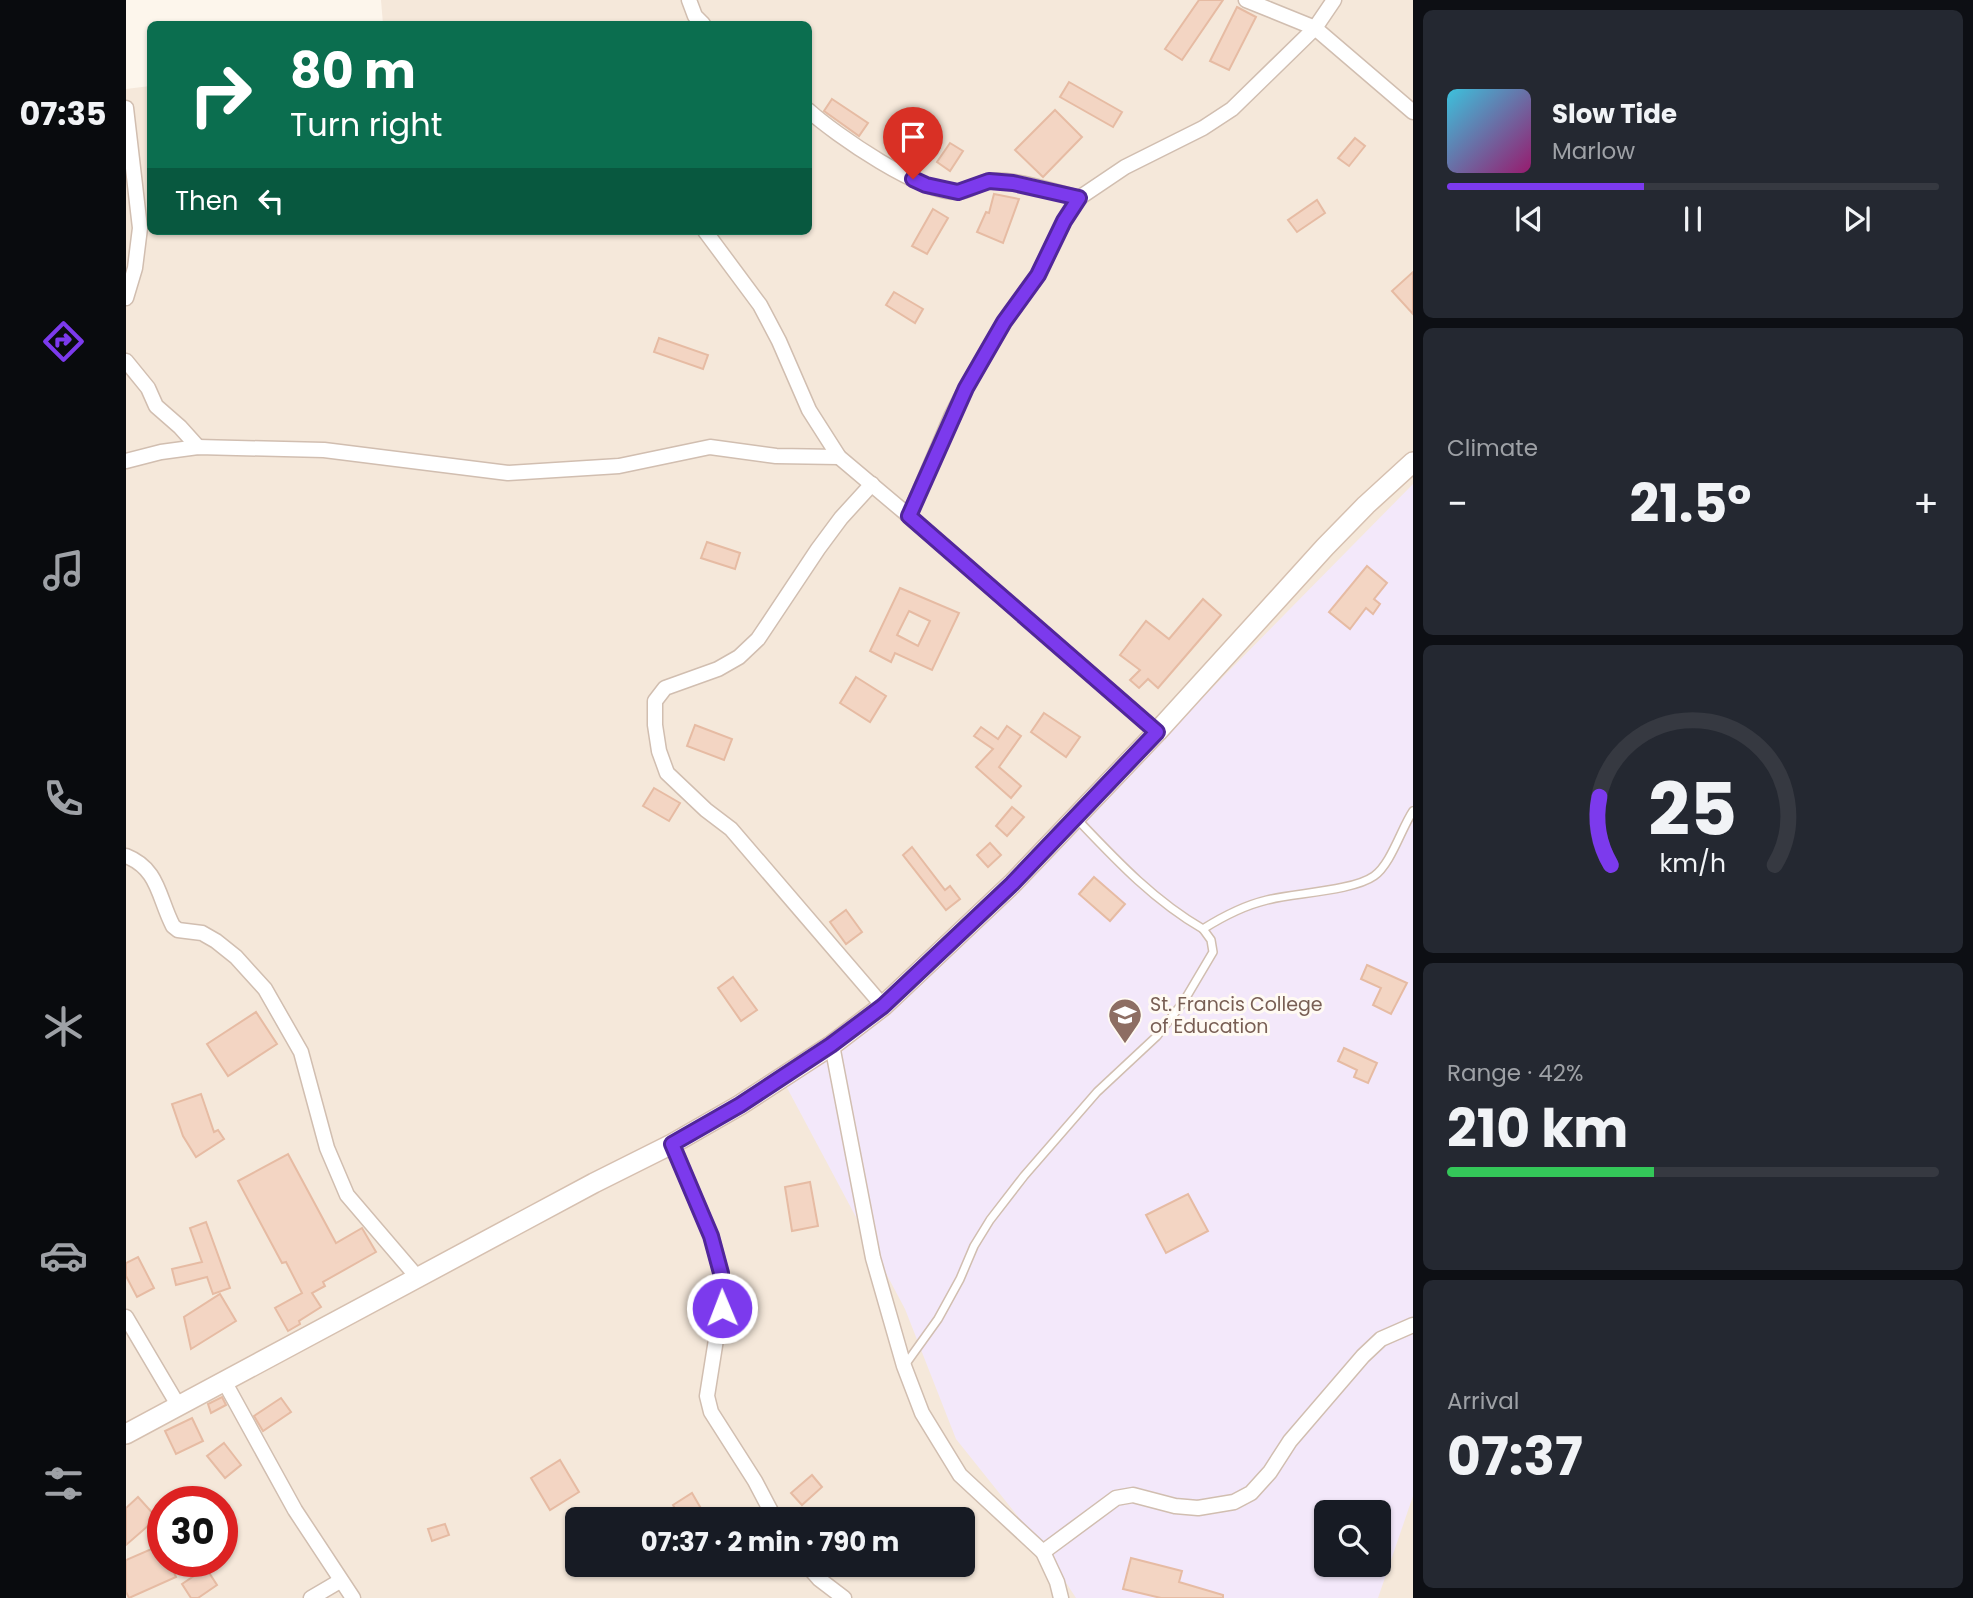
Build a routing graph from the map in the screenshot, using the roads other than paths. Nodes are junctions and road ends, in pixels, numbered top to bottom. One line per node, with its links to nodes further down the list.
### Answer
1 (689, 0): 4 (street)
2 (1246, 0): 5 (street)
3 (1334, 0): 5 (street)
4 (700, 21)
5 (1315, 28): 7 (street); 9 (street)
6 (126, 108): 11 (street)
7 (1413, 112)
8 (812, 114): 9 (street)
9 (1079, 198): 18 (street)
10 (708, 235): 14 (street)
11 (126, 298)
12 (126, 361): 13 (street)
13 (198, 447): 14 (street); 15 (street)
14 (839, 457): 17 (street)
15 (126, 461)
16 (1413, 461): 19 (main road)
17 (872, 484): 18 (street); 24 (street)
18 (909, 516): 19 (street)
19 (1157, 732): 21 (main road)
20 (1413, 811): 23 (lane)
21 (1074, 816): 23 (lane); 24 (main road)
22 (126, 856): 27 (street)
23 (1203, 929): 30 (lane)
24 (883, 1006): 25 (main road)
25 (831, 1045): 26 (main road); 30 (street)
26 (672, 1144): 27 (main road); 34 (street)
27 (418, 1278): 31 (main road)
28 (126, 1317): 32 (street)
29 (1413, 1325): 35 (street)
30 (904, 1366): 35 (street)
31 (224, 1381): 32 (main road); 37 (street)
32 (178, 1405): 33 (main road)
33 (126, 1434)
34 (769, 1507)
35 (1042, 1552): 41 (street)
36 (817, 1577): 40 (street)
37 (340, 1581): 38 (street); 39 (street)
38 (312, 1598)
39 (353, 1598)
40 (844, 1598)
41 (1061, 1598)

